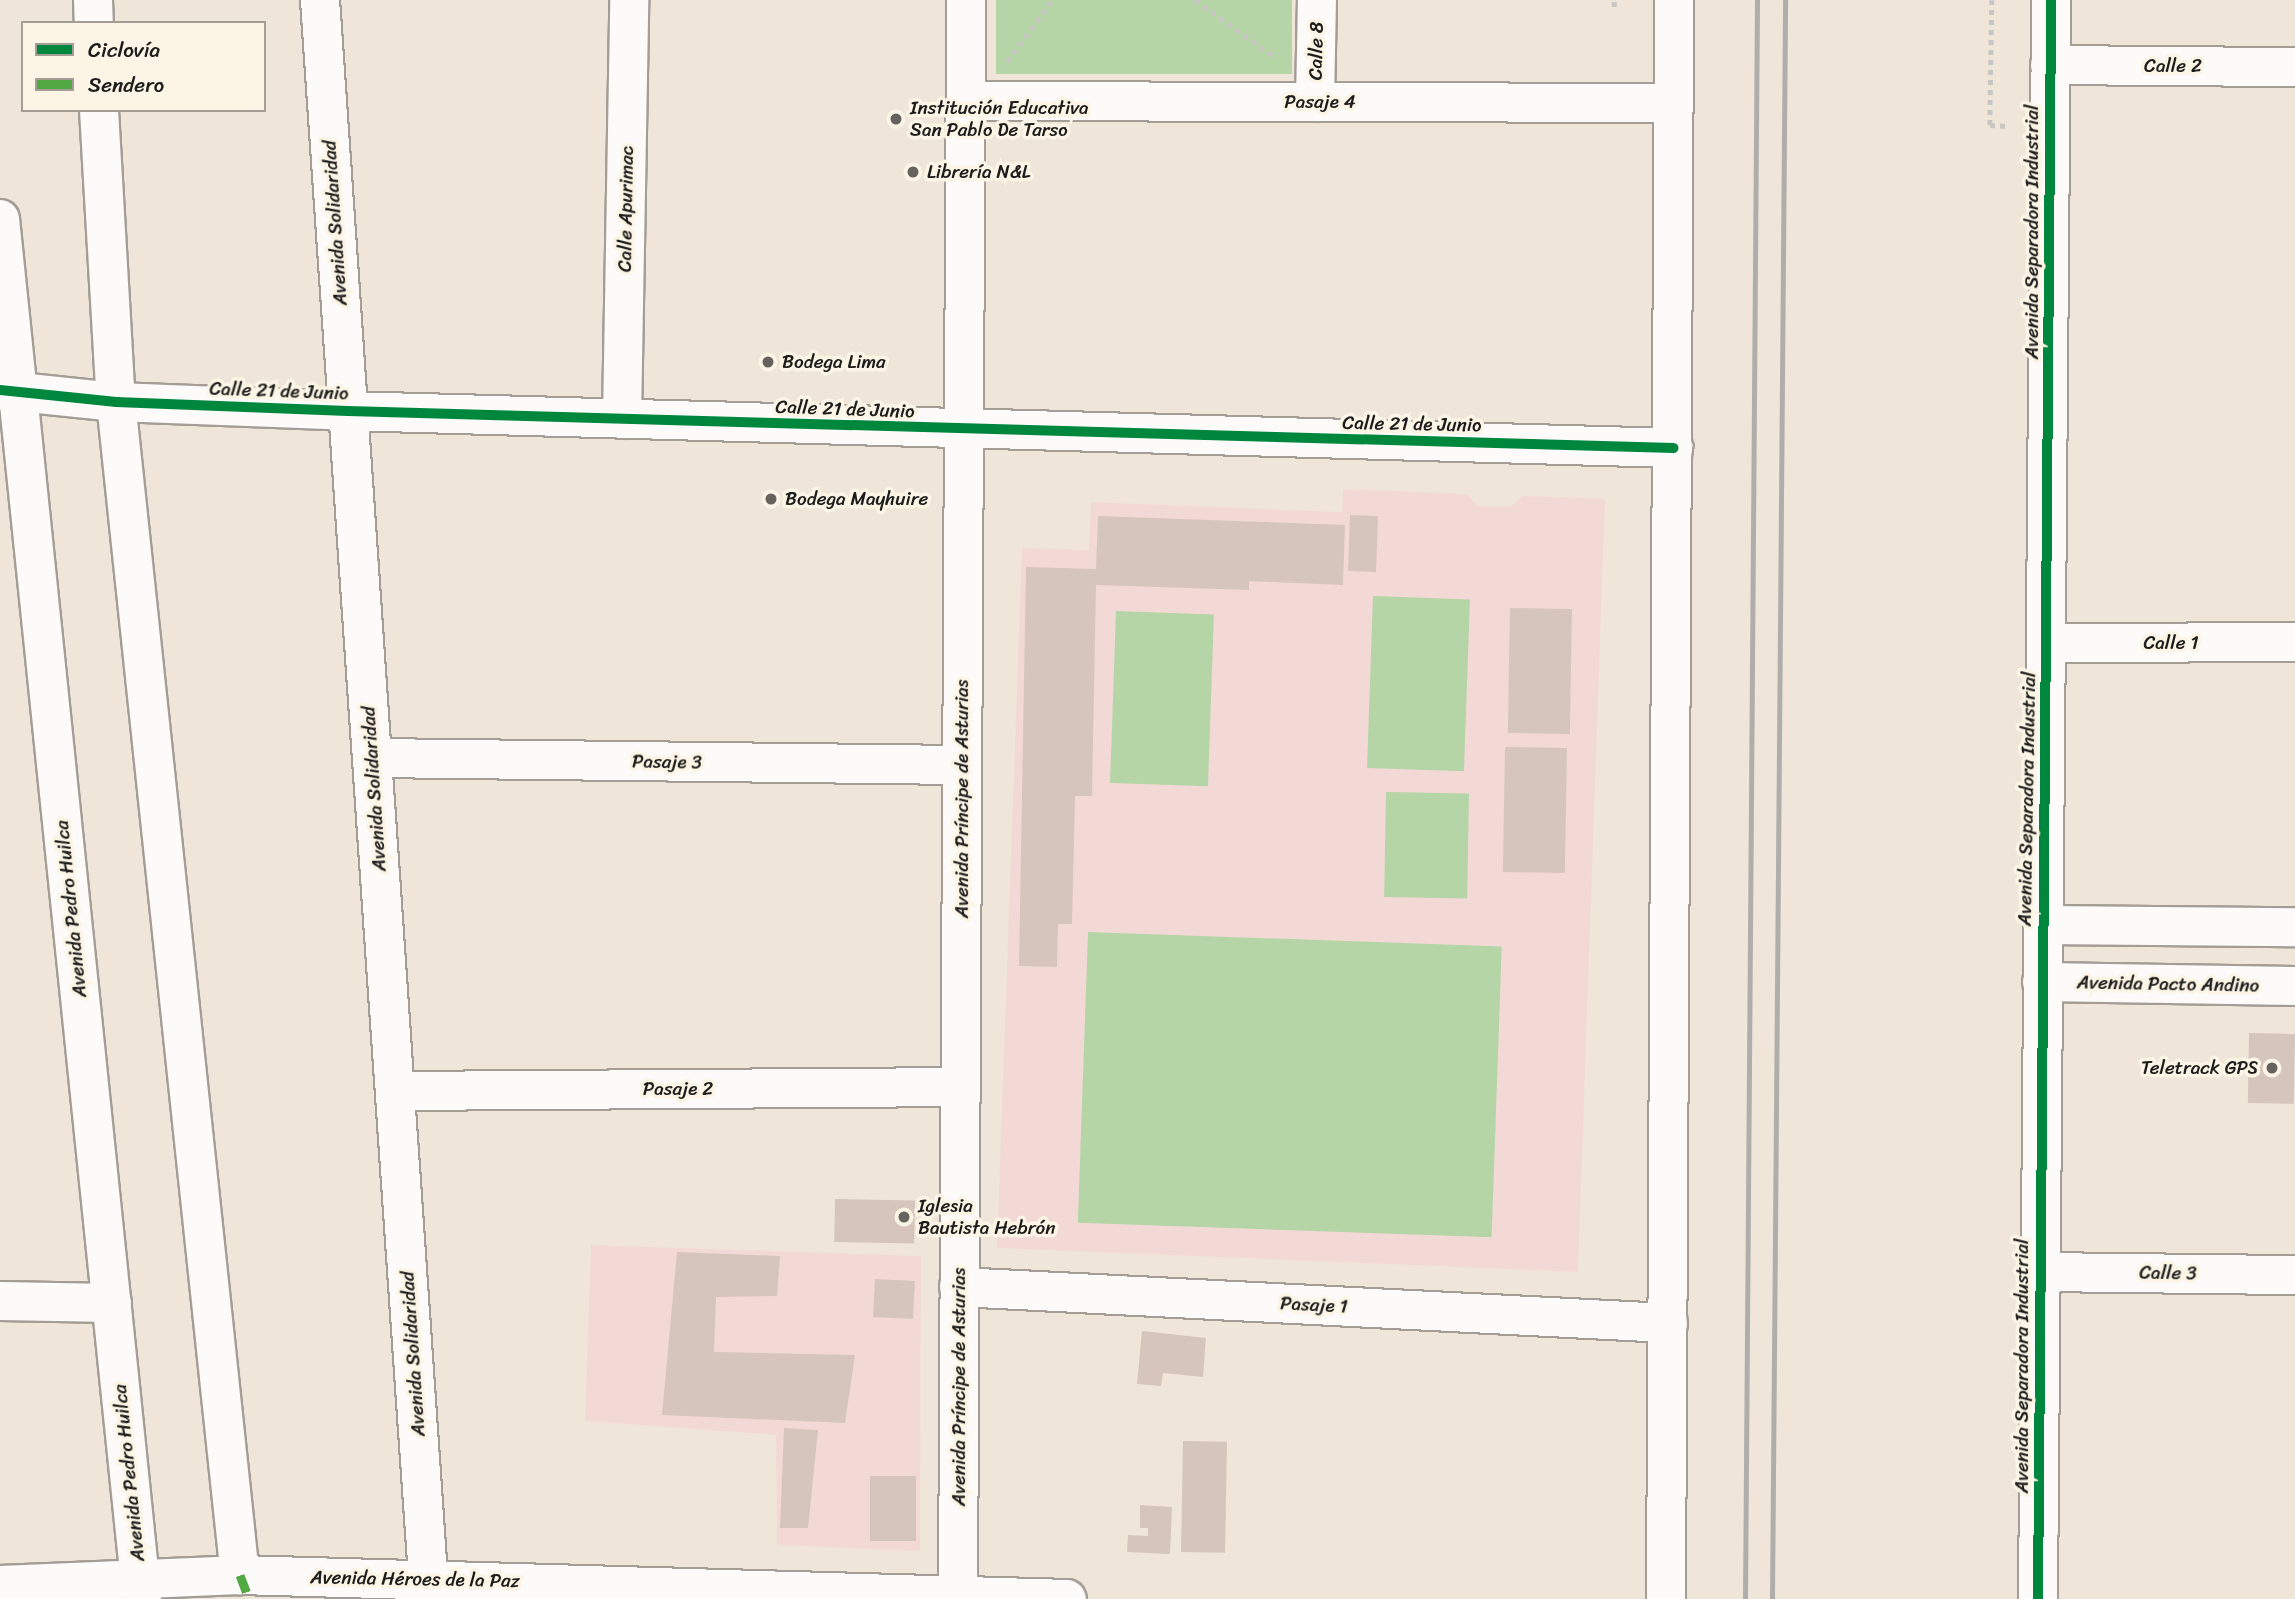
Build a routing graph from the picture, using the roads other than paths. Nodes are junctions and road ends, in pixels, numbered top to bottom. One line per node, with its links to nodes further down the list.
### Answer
1 (93, 0): 8 (street)
2 (320, 0): 18 (street, Avenida Solidaridad)
3 (629, 0): 19 (street, Calle Apurimac)
4 (966, 0): 11 (street, Avenida Príncipe de Asturias)
5 (1317, 0): 12 (street, Calle 8)
6 (1674, 0): 13 (street)
7 (2051, 0): 9 (street, Avenida Separadora Industrial)
8 (94, 21)
9 (2050, 65): 10 (street, Calle 2); 23 (street, Avenida Separadora Industrial)
10 (2295, 67)
11 (965, 101): 12 (street, Pasaje 4); 20 (street, Avenida Príncipe de Asturias)
12 (1315, 102): 13 (street, Pasaje 4)
13 (1674, 103): 21 (street)
14 (99, 112): 17 (street)
15 (0, 219): 16 (street, Avenida Pedro Huilca)
16 (9, 390): 17 (street, Calle 21 de Junio); 36 (street, Avenida Pedro Huilca)
17 (116, 402): 18 (street, Calle 21 de Junio); 38 (street)
18 (348, 411): 19 (street, Calle 21 de Junio); 24 (street, Avenida Solidaridad)
19 (622, 419): 20 (street, Calle 21 de Junio)
20 (964, 430): 21 (street, Calle 21 de Junio); 25 (street, Avenida Príncipe de Asturias)
21 (1673, 449): 37 (street)
22 (2295, 642): 23 (street, Calle 1)
23 (2046, 643): 26 (street, Avenida Separadora Industrial)
24 (372, 758): 25 (street, Pasaje 3); 31 (street, Avenida Solidaridad)
25 (962, 765): 30 (street, Avenida Príncipe de Asturias)
26 (2043, 925): 27 (street); 28 (street, Avenida Separadora Industrial)
27 (2295, 927)
28 (2042, 982): 29 (street, Avenida Pacto Andino); 32 (street, Avenida Separadora Industrial)
29 (2295, 986)
30 (961, 1087): 31 (street, Pasaje 2); 34 (street, Avenida Príncipe de Asturias)
31 (395, 1091): 39 (street, Avenida Solidaridad)
32 (2041, 1272): 33 (street, Calle 3); 46 (street, Avenida Separadora Industrial)
33 (2295, 1275)
34 (959, 1287): 37 (street, Pasaje 1); 43 (street, Avenida Príncipe de Asturias)
35 (0, 1301): 36 (street)
36 (112, 1303): 42 (street, Avenida Pedro Huilca)
37 (1668, 1323): 45 (street)
38 (240, 1575): 39 (street, Avenida Héroes de la Paz); 42 (street, Avenida Héroes de la Paz)
39 (428, 1578): 41 (street, Avenida Héroes de la Paz)
40 (0, 1585): 42 (street, Avenida Héroes de la Paz)
41 (475, 1590): 43 (street, Avenida Héroes de la Paz)
42 (141, 1591)
43 (958, 1596): 44 (street, Avenida Héroes de la Paz)
44 (1066, 1599)
45 (1666, 1599)
46 (2038, 1599)

